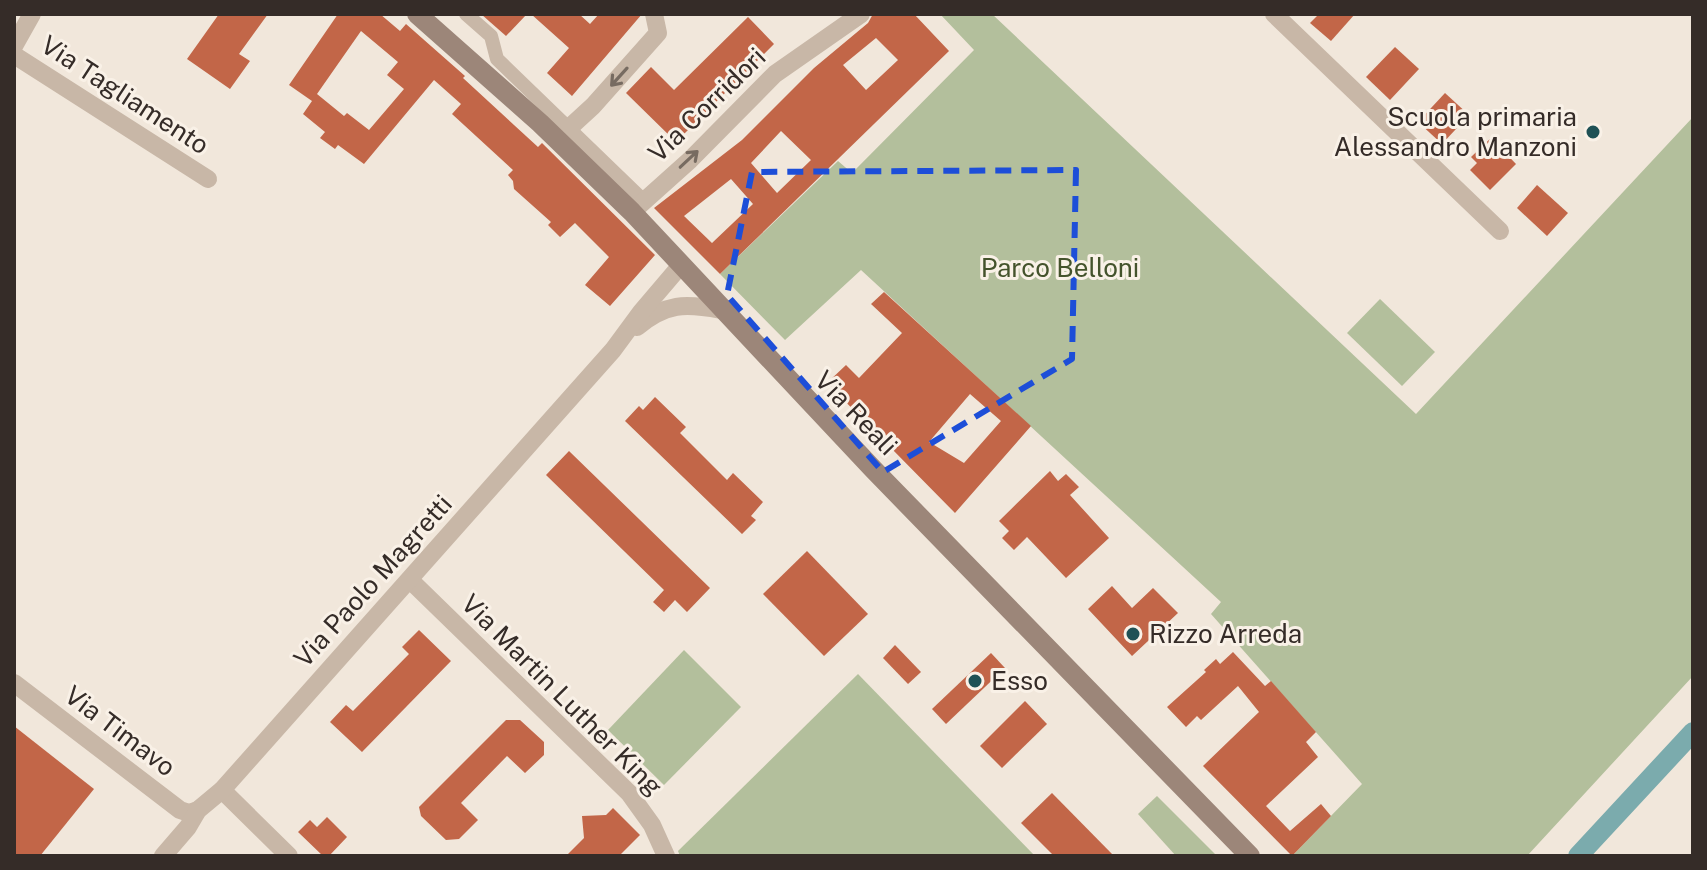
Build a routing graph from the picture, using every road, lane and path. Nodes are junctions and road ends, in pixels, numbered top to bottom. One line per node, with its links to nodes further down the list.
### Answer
1 (32, 14): 7 (street)
2 (417, 14): 9 (main road, Via Reali)
3 (466, 14): 9 (street)
4 (654, 14): 9 (street, one-way to 9)
5 (861, 14): 11 (street, Via Corridori, one-way to 5)
6 (1274, 14): 12 (street)
7 (14, 46)
8 (14, 55): 10 (street, Via Tagliamento)
9 (563, 133): 11 (main road, Via Reali)
10 (208, 179)
11 (638, 207): 13 (main road, Via Reali)
12 (1500, 231)
13 (681, 265): 14 (main road, Via Reali); 15 (street, Via Paolo Magretti)
14 (721, 310): 15 (street, Via Paolo Magretti); 23 (main road, Via Reali)
15 (623, 339): 16 (street, Via Paolo Magretti)
16 (410, 580): 18 (street, Via Paolo Magretti); 22 (street, Via Martin Luther King)
17 (14, 683): 19 (street, Via Timavo)
18 (222, 790): 19 (street, Via Paolo Magretti); 21 (street)
19 (198, 810): 20 (street, Via Paolo Magretti)
20 (163, 856)
21 (289, 856)
22 (666, 856)
23 (1250, 856)

